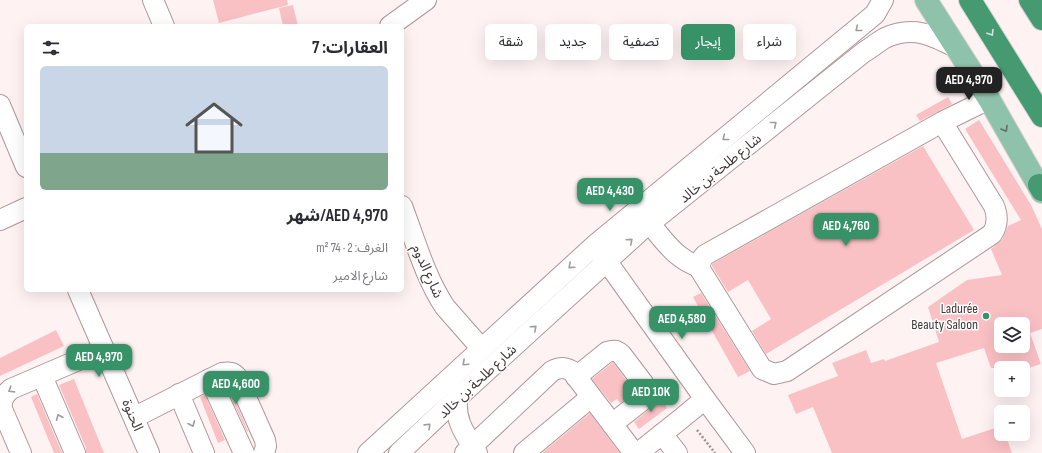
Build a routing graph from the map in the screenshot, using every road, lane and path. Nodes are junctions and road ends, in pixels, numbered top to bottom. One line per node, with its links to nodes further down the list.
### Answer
1 (153, 0): 8 (street)
2 (426, 0): 9 (street)
3 (883, 0): 22 (street, شارع طلحة بن خالد, one-way to 22)
4 (926, 0): 10 (main road)
5 (970, 0): 13 (highway, one-way to 13)
6 (1030, 0): 7 (highway)
7 (1042, 19)
8 (163, 24)
9 (393, 24)
10 (957, 48): 11 (main road); 21 (street, شارع طلحة بن خالد, one-way to 10)
11 (988, 99): 14 (street); 17 (main road, one-way to 17)
12 (0, 105): 15 (street)
13 (1042, 116)
14 (942, 122): 24 (street); 24 (street)
15 (21, 142): 16 (street)
16 (24, 157)
17 (1041, 189)
18 (24, 209): 20 (street)
19 (404, 211): 26 (street, شارع الدوم)
20 (0, 220)
21 (650, 224): 23 (street, شارع طلحة بن خالد, one-way to 21); 24 (street)
22 (595, 245): 23 (street); 26 (street, شارع طلحة بن خالد, one-way to 26)
23 (607, 262): 33 (street, شارع طلحة بن خالد, one-way to 23); 34 (street)
24 (700, 267)
25 (79, 292): 27 (street, الحنوة)
26 (481, 348): 46 (street, شارع طلحة بن خالد, one-way to 46)
27 (104, 349): 28 (street); 36 (street, الحنوة)
28 (42, 376): 40 (street, one-way to 40); 41 (street, one-way to 28)
29 (576, 377): 32 (street); 37 (street); 39 (street)
30 (210, 379): 31 (street); 44 (street); 45 (street)
31 (179, 394): 36 (street); 43 (street, one-way to 43)
32 (591, 397): 37 (street); 48 (street)
33 (457, 398): 39 (street); 47 (street, شارع طلحة بن خالد, one-way to 33)
34 (704, 399): 35 (street); 53 (street)
35 (686, 415): 38 (street); 52 (path)
36 (135, 417): 42 (street, الحنوة)
37 (612, 424): 49 (street)
38 (662, 434): 50 (street); 51 (street)
39 (472, 450)
40 (21, 453)
41 (75, 453)
42 (149, 453)
43 (204, 453)
44 (244, 453)
45 (264, 453)
46 (368, 453)
47 (400, 453)
48 (524, 453)
49 (634, 453)
50 (638, 453)
51 (677, 453)
52 (715, 453)
53 (745, 453)

